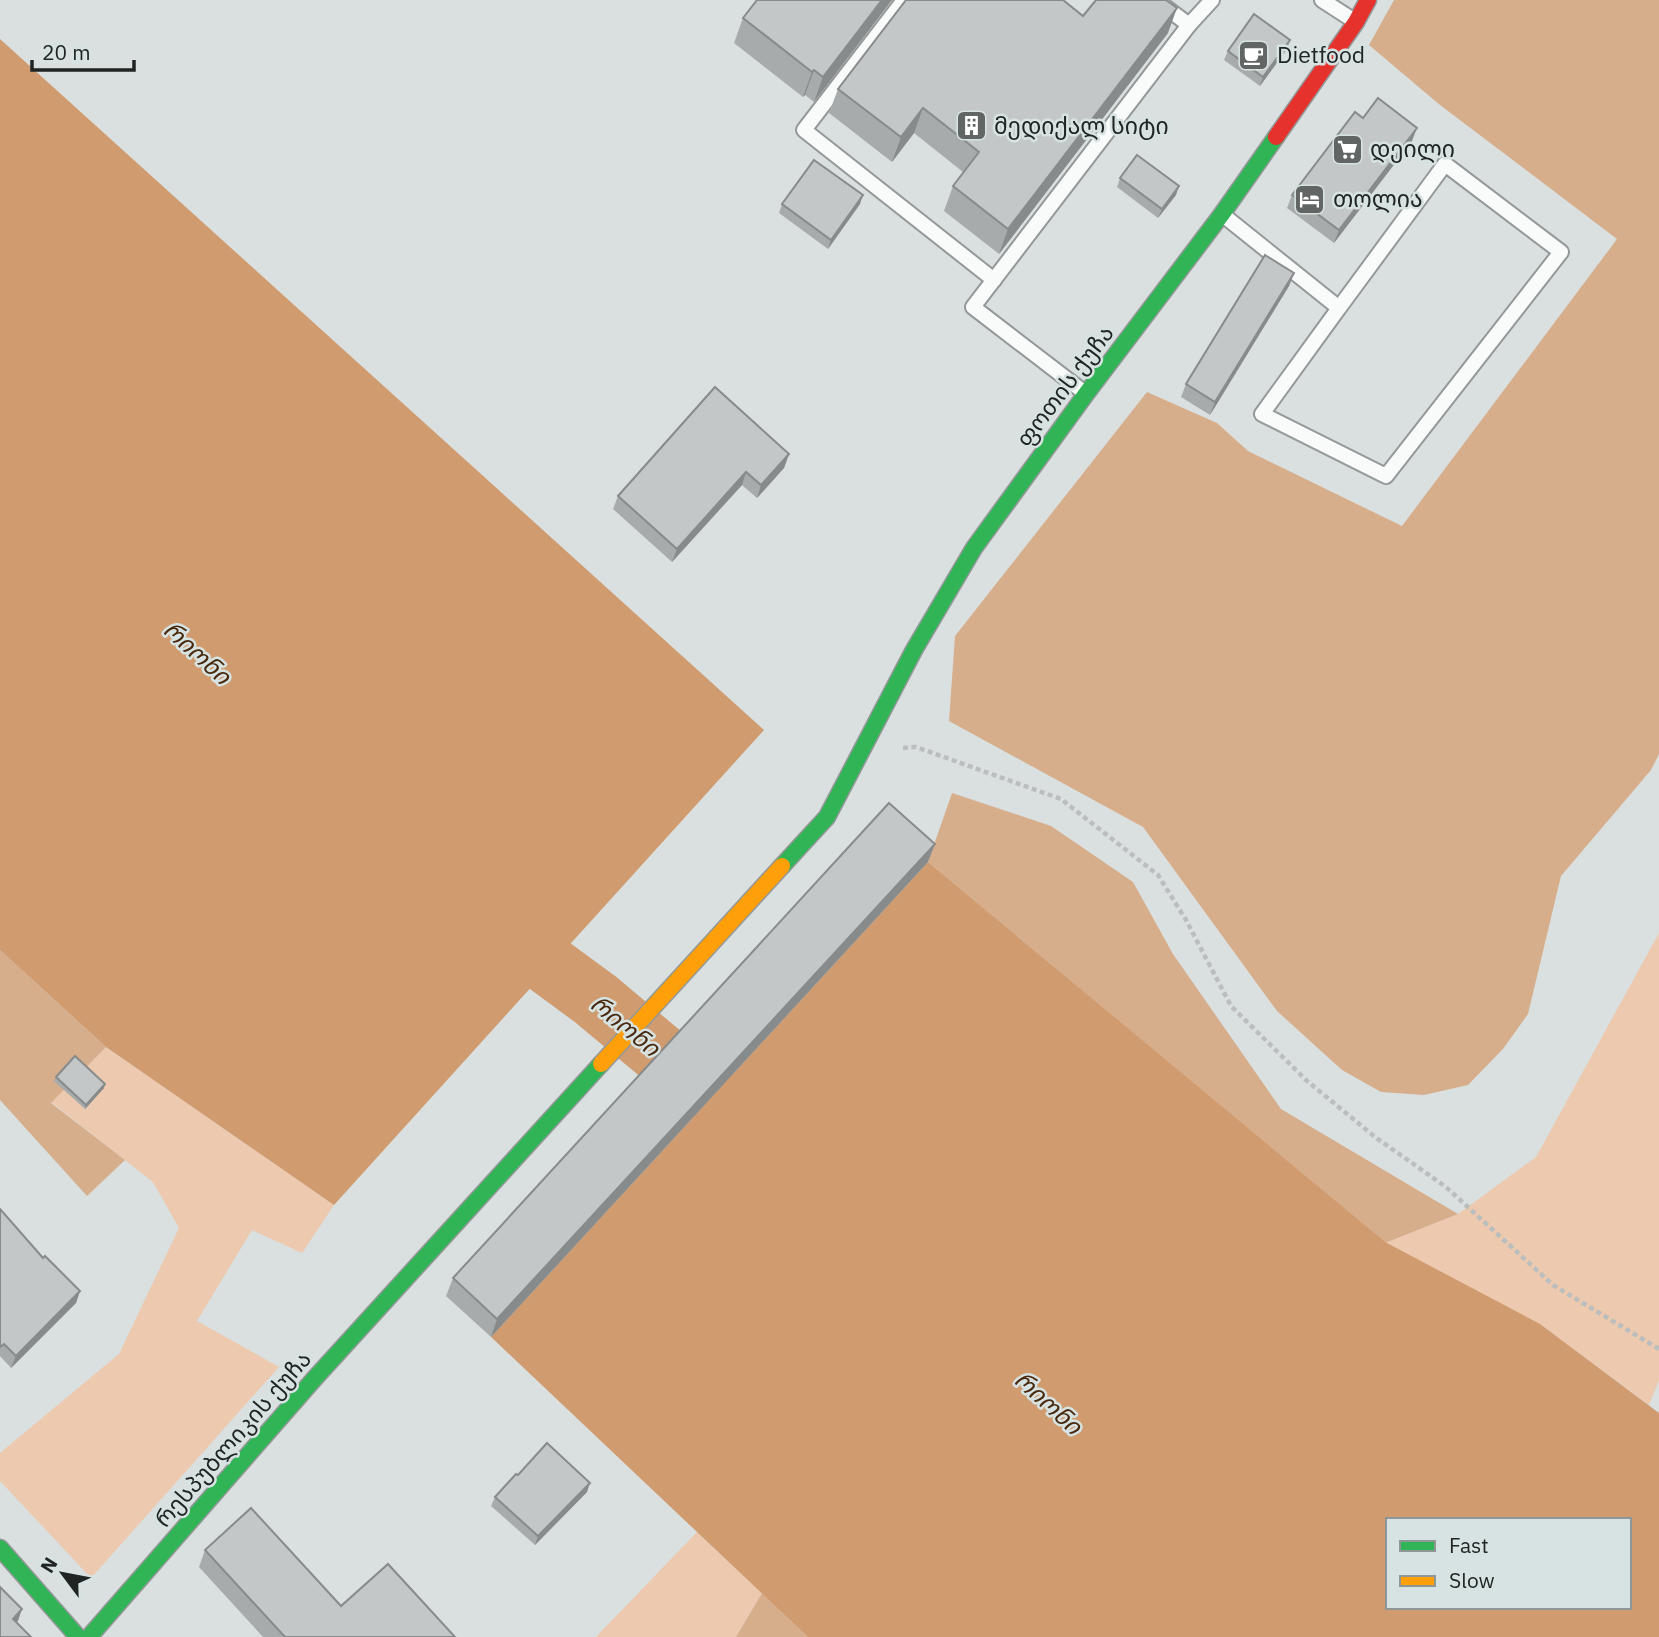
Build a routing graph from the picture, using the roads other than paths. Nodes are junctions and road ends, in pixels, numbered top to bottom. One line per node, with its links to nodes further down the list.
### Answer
1 (904, 0): 9 (lane)
2 (1156, 0): 7 (lane)
3 (1212, 0): 7 (lane)
4 (1322, 0): 6 (lane)
5 (1368, 0): 6 (street, ფოთის ქუჩა)
6 (1356, 22): 8 (street, ფოთის ქუჩა)
7 (1189, 25): 9 (lane)
8 (1222, 214): 10 (lane); 11 (street, ფოთის ქუჩა)
9 (994, 280): 11 (lane)
10 (1339, 308): 10 (lane)
11 (1086, 394): 12 (street, ფოთის ქუჩა)
12 (412, 1272): 15 (street, რესპუბლიკის ქუჩა)
13 (0, 1548): 14 (street)
14 (78, 1637)
15 (89, 1637)

